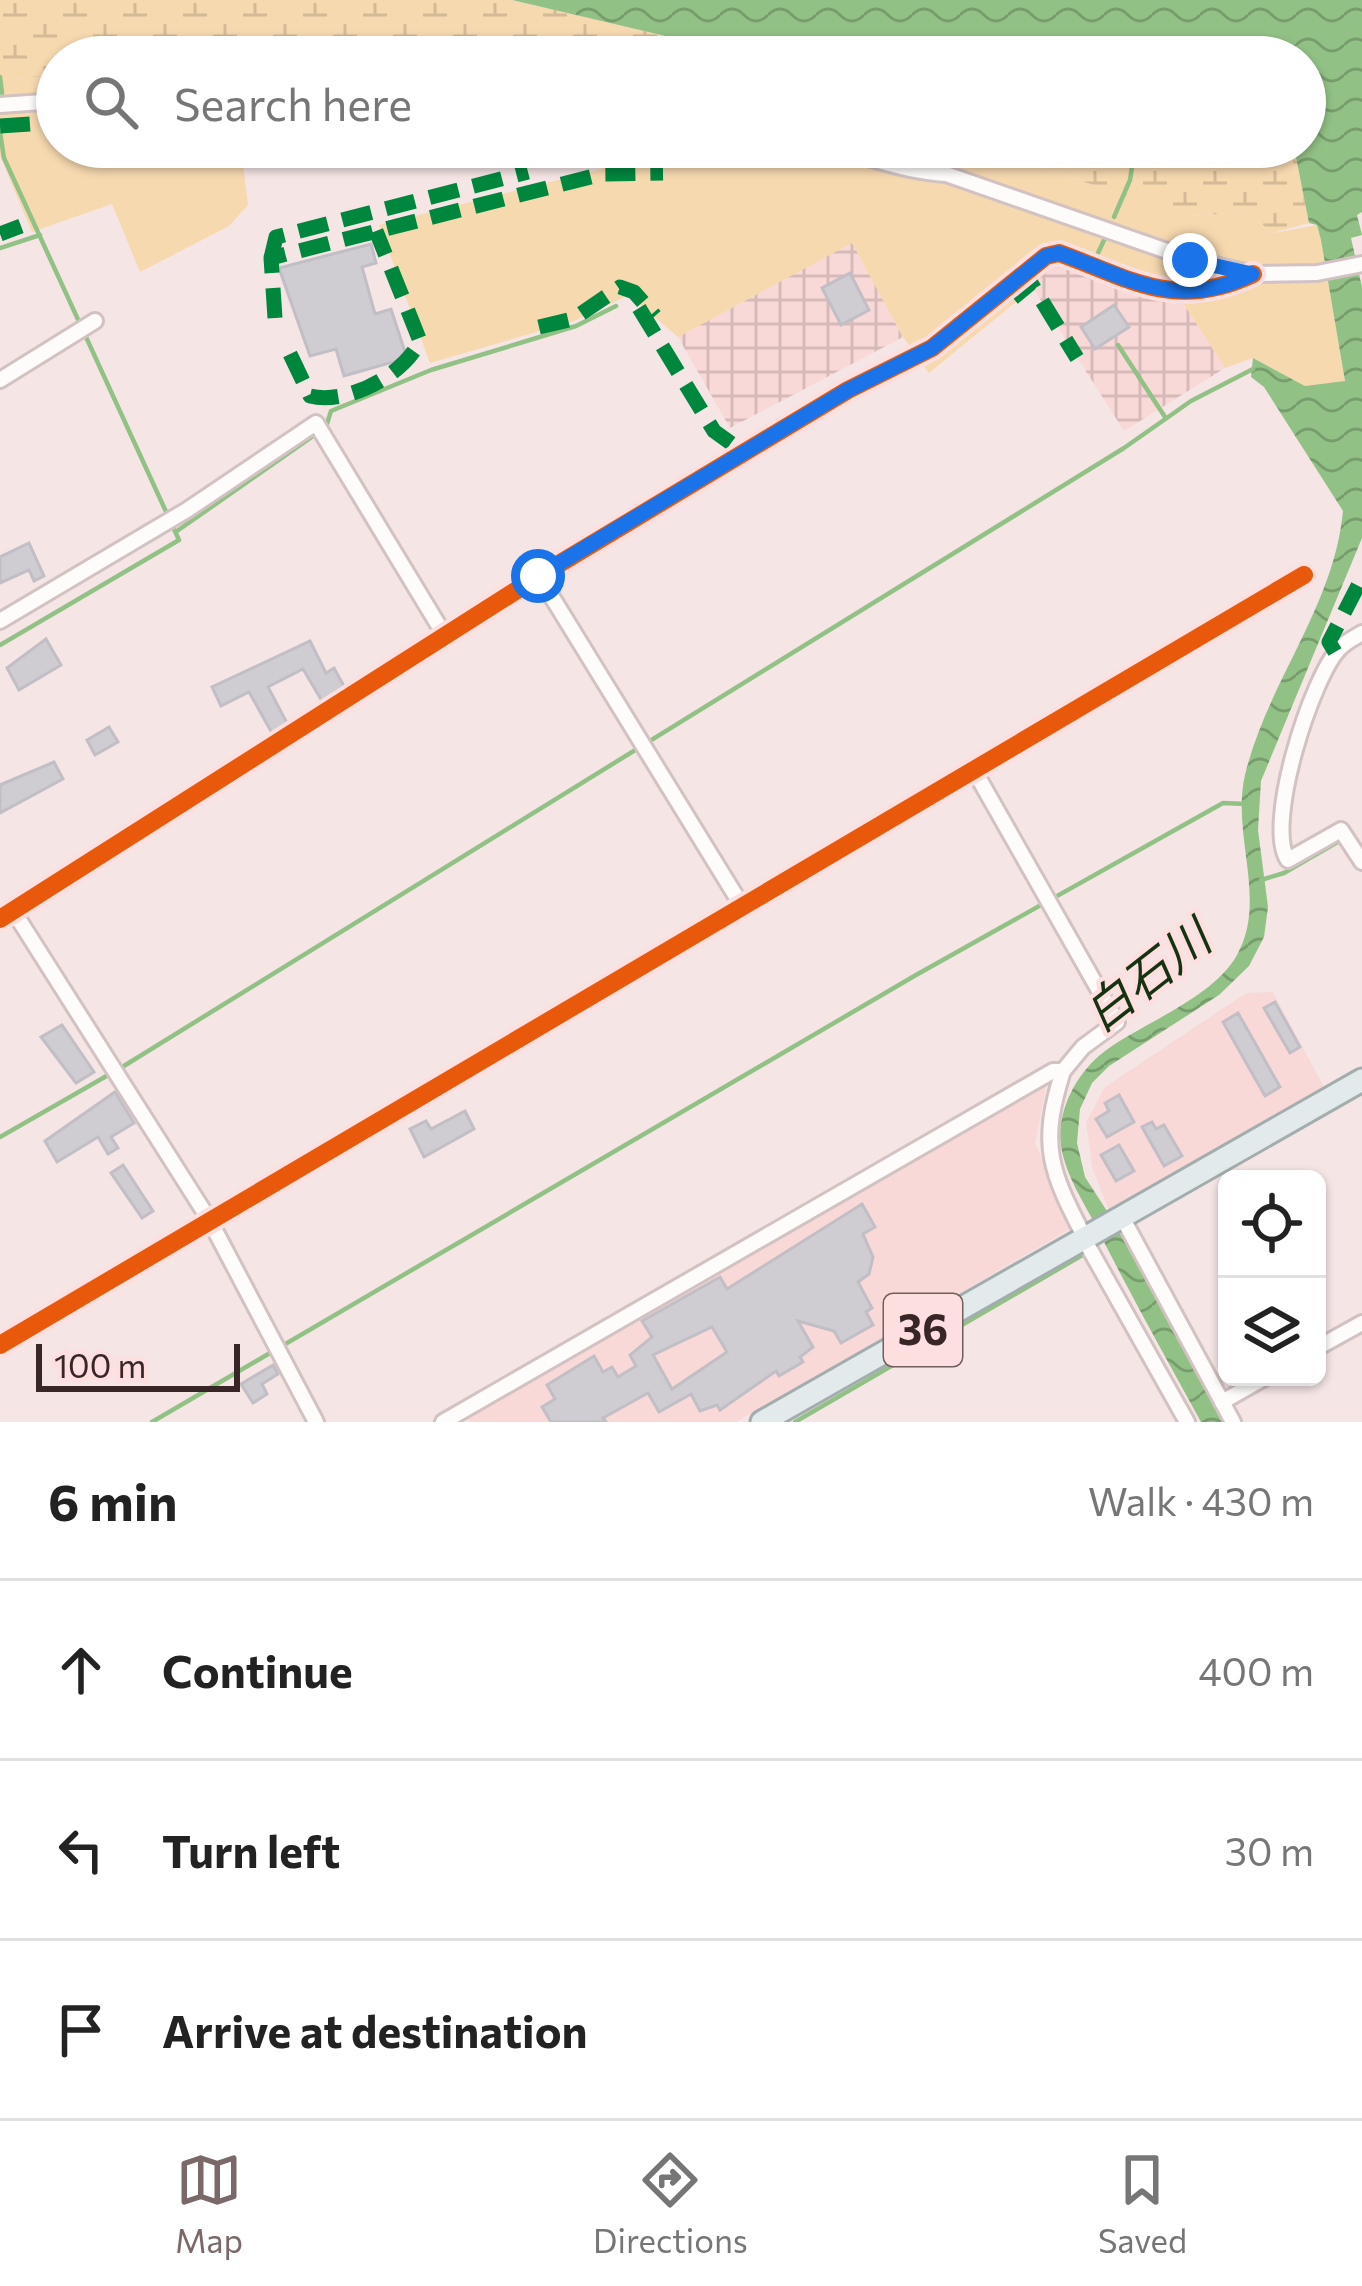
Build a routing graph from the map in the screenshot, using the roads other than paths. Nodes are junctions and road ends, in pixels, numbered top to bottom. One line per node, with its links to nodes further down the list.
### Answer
1 (36, 102): 2 (street)
2 (0, 105)
3 (903, 168): 5 (street)
4 (1362, 263): 5 (street)
5 (1252, 274): 9 (street)
6 (95, 321): 7 (street)
7 (0, 380)
8 (1304, 575): 13 (street)
9 (538, 576): 12 (street); 15 (street)
10 (0, 621): 12 (street)
11 (1362, 633): 14 (street)
12 (445, 636): 16 (street)
13 (974, 770): 15 (street); 17 (street)
14 (1362, 862)
15 (742, 906): 20 (street)
16 (4, 915): 20 (street)
17 (1063, 1071): 21 (street); 28 (street)
18 (1362, 1080): 19 (main road, 36)
19 (1121, 1217): 21 (main road, 36); 26 (street)
20 (210, 1221): 24 (street); 27 (street)
21 (1087, 1245): 29 (main road, 36); 30 (street)
22 (1362, 1323): 23 (street)
23 (1326, 1343)
24 (0, 1345)
25 (1250, 1386): 26 (street)
26 (1222, 1402): 31 (street)
27 (316, 1422)
28 (443, 1422)
29 (762, 1422)
30 (1187, 1422)
31 (1233, 1422)

